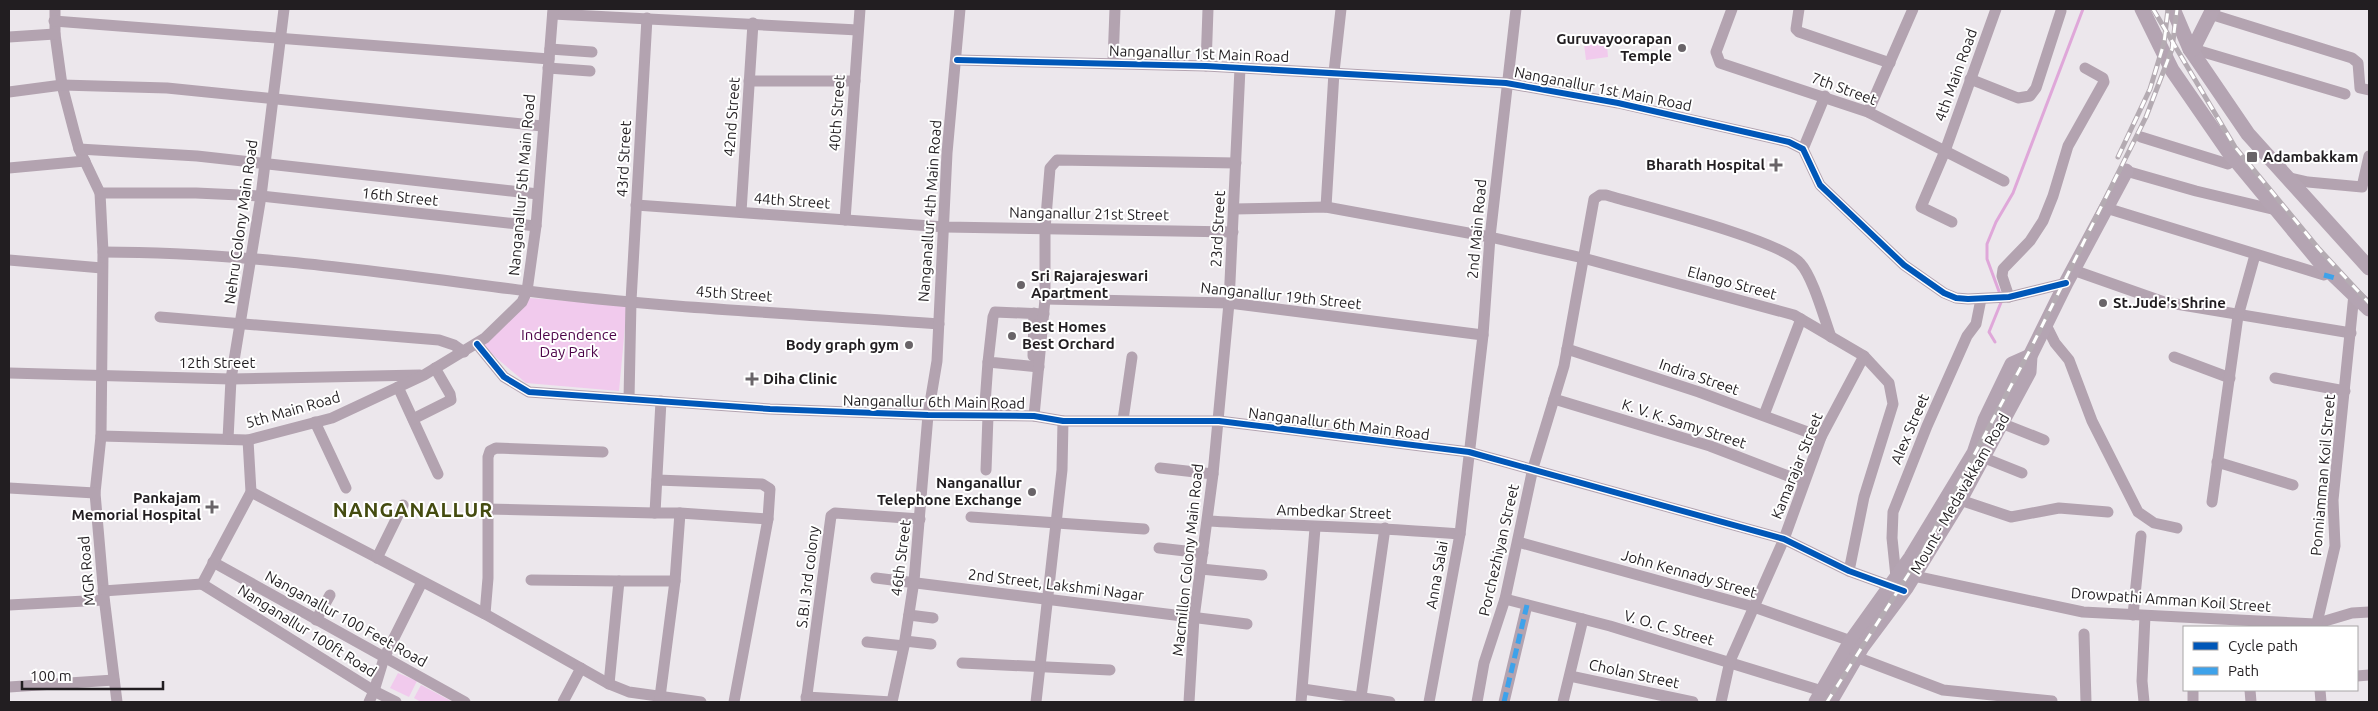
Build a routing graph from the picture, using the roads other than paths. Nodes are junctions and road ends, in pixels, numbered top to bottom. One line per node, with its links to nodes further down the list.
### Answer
1 (54, 9): 19 (street)
2 (284, 9): 24 (street, Nehru Colony Main Road)
3 (860, 9): 21 (street, 40th Street)
4 (960, 9): 28 (street, Nanganallur 4th Main Road)
5 (1115, 9): 29 (street)
6 (1208, 9): 31 (street)
7 (1341, 9): 35 (street)
8 (1516, 9): 39 (street, 2nd Main Road)
9 (1732, 9): 44 (street, 7th Street)
10 (1799, 9): 30 (street)
11 (1914, 9): 30 (street)
12 (1996, 9): 36 (street, 4th Main Road)
13 (2142, 9): 68 (main road)
14 (2173, 9): 25 (main road)
15 (553, 11): 18 (street); 27 (street, Nanganallur 5th Main Road)
16 (2062, 11): 36 (street)
17 (2212, 11): 25 (main road); 41 (street)
18 (647, 18): 20 (street); 64 (street, 43rd Street)
19 (54, 21): 22 (street); 24 (street)
20 (753, 23): 21 (street); 37 (street, 42nd Street)
21 (858, 30): 38 (street, 40th Street)
22 (55, 34): 23 (street); 40 (street)
23 (9, 36)
24 (280, 36): 27 (street); 45 (street, Nehru Colony Main Road)
25 (2191, 49): 43 (street); 59 (main road)
26 (592, 52): 27 (street)
27 (552, 59): 34 (street); 47 (street, Nanganallur 5th Main Road)
28 (957, 60): 29 (street, Nanganallur 1st Main Road); 73 (street, Nanganallur 4th Main Road)
29 (1113, 62): 31 (street, Nanganallur 1st Main Road)
30 (1890, 63): 46 (street)
31 (1206, 66): 32 (street, Nanganallur 1st Main Road)
32 (1240, 68): 35 (street, Nanganallur 1st Main Road); 55 (street, 23rd Street)
33 (2085, 68): 90 (street)
34 (590, 71)
35 (1334, 72): 39 (street, Nanganallur 1st Main Road); 65 (street)
36 (1970, 79): 51 (street, 4th Main Road)
37 (749, 81): 38 (street); 69 (street, 42nd Street)
38 (855, 81): 70 (street, 40th Street)
39 (1506, 83): 50 (street, Nanganallur 1st Main Road); 76 (street, 2nd Main Road)
40 (62, 85): 42 (street); 45 (street); 49 (street)
41 (2369, 90)
42 (9, 92)
43 (2345, 94)
44 (1825, 96): 46 (street, 7th Street); 50 (street)
45 (274, 99): 47 (street); 54 (street, Nehru Colony Main Road)
46 (1868, 112): 51 (street, 7th Street)
47 (542, 126): 62 (street, Nanganallur 5th Main Road)
48 (2141, 137): 56 (street)
49 (78, 149): 53 (street); 54 (street)
50 (1803, 149): 92 (street)
51 (1945, 151): 60 (street, 7th Street); 71 (street, 4th Main Road)
52 (2369, 159): 59 (street)
53 (85, 161): 57 (street); 61 (street)
54 (264, 163): 62 (street); 63 (street, Nehru Colony Main Road)
55 (1236, 163): 67 (street, 23rd Street); 74 (street)
56 (2228, 164)
57 (9, 168)
58 (2126, 171): 66 (main road, Mount - Medavakkam Road); 68 (street)
59 (2286, 177): 79 (main road)
60 (2004, 181)
61 (100, 192): 63 (street, 16th Street); 77 (street, MGR Road)
62 (538, 194): 72 (street, Nanganallur 5th Main Road)
63 (261, 196): 72 (street, 16th Street); 81 (street, Nehru Colony Main Road)
64 (636, 205): 69 (street, 44th Street); 93 (street, 43rd Street)
65 (1326, 207): 67 (street, Elango Street); 76 (street, Elango Street)
66 (2106, 208): 78 (street); 87 (main road, Mount - Medavakkam Road)
67 (1234, 209): 75 (street, 23rd Street)
68 (2276, 210): 89 (main road)
69 (741, 212): 70 (street, 44th Street)
70 (845, 220): 73 (street, 44th Street)
71 (1952, 222)
72 (536, 226): 88 (street, Nanganallur 5th Main Road)
73 (944, 227): 74 (street, Nanganallur 21st Street); 101 (street, Nanganallur 4th Main Road)
74 (1045, 228): 75 (street, Nanganallur 21st Street); 91 (street)
75 (1233, 232): 94 (street, 23rd Street)
76 (1490, 237): 80 (street, Elango Street); 104 (street, 2nd Main Road)
77 (103, 252): 81 (street, 45th Street); 83 (street, MGR Road)
78 (2256, 255): 86 (street); 97 (street)
79 (2363, 256): 84 (main road)
80 (1583, 258): 99 (street, Elango Street); 105 (street, Porchezhiyan Street); 107 (street, Porchezhiyan Street)
81 (251, 259): 88 (street, 45th Street); 100 (street, Nehru Colony Main Road)
82 (9, 260): 83 (street); 85 (street)
83 (102, 268): 118 (street, MGR Road)
84 (2369, 268)
85 (9, 272)
86 (2324, 275)
87 (2069, 276): 90 (street); 97 (street); 102 (main road, Mount - Medavakkam Road)
88 (527, 291): 93 (street, 45th Street); 106 (street, Nanganallur 5th Main Road)
89 (2354, 294): 95 (main road); 103 (street, Ponniamman Koil Street)
90 (2003, 297): 92 (street)
91 (1045, 299): 94 (street, Nanganallur 19th Street); 96 (street)
92 (1981, 299): 194 (street, Alex Street)
93 (631, 301): 101 (street, 45th Street); 124 (street, 43rd Street)
94 (1229, 303): 104 (street, Nanganallur 19th Street); 134 (street, 23rd Street)
95 (2369, 309)
96 (1039, 313): 113 (street); 114 (street)
97 (2238, 316): 103 (street); 120 (street)
98 (160, 318): 100 (street)
99 (1801, 319): 105 (street, Elango Street); 129 (street)
100 (241, 323): 108 (street); 119 (street, Nehru Colony Main Road)
101 (939, 324): 128 (street, Nanganallur 4th Main Road)
102 (2044, 330): 110 (main road, Mount - Medavakkam Road); 173 (street)
103 (2351, 333): 123 (street, Ponniamman Koil Street)
104 (1483, 335): 143 (street, 2nd Main Road)
105 (1831, 337): 109 (street, Elango Street)
106 (477, 344): 108 (street, 5th Main Road); 124 (street, Nanganallur 6th Main Road)
107 (1567, 349): 125 (street, Porchezhiyan Street); 129 (street, Indira Street)
108 (464, 352): 115 (street, 5th Main Road)
109 (1864, 356): 138 (street, Kamarajar Street); 184 (street, Elango Street)
110 (2030, 356): 136 (main road, Mount - Medavakkam Road); 194 (main road, Mount - Medavakkam Road)
111 (1132, 357): 132 (street)
112 (2174, 357): 120 (street)
113 (988, 362): 114 (street); 127 (street)
114 (1036, 367): 127 (street)
115 (437, 372): 117 (street, 5th Main Road); 131 (street); 131 (street)
116 (9, 374): 118 (street, 12th Street)
117 (424, 375): 119 (street, 12th Street); 122 (street, 5th Main Road)
118 (101, 376): 119 (street, 12th Street); 137 (street, MGR Road)
119 (231, 378): 139 (street, Nehru Colony Main Road)
120 (2230, 378): 145 (street)
121 (2275, 378): 123 (street)
122 (398, 387): 131 (street); 135 (street, 5th Main Road)
123 (2345, 391): 212 (street, Ponniamman Koil Street)
124 (629, 398): 126 (street, Nanganallur 6th Main Road)
125 (1554, 399): 147 (street, Porchezhiyan Street); 153 (street, K. V. K. Samy Street)
126 (661, 401): 128 (street, Nanganallur 6th Main Road); 152 (street)
127 (1030, 414): 130 (street, Nanganallur 6th Main Road); 133 (street, Nanganallur 6th Main Road)
128 (928, 415): 130 (street, Nanganallur 6th Main Road); 168 (street, 46th Street)
129 (1764, 415): 138 (street, Indira Street)
130 (988, 416): 148 (street)
131 (415, 417): 150 (street)
132 (1123, 420): 133 (street, Nanganallur 6th Main Road); 134 (street, Nanganallur 6th Main Road)
133 (1064, 421): 170 (street)
134 (1218, 421): 143 (street, Nanganallur 6th Main Road); 151 (street, Macmillon Colony Main Road)
135 (315, 422): 140 (street, 5th Main Road); 156 (street)
136 (2001, 423): 141 (street); 144 (main road, Mount - Medavakkam Road)
137 (101, 436): 139 (street, 5th Main Road); 158 (street, MGR Road)
138 (1821, 437): 153 (street, Kamarajar Street)
139 (228, 439): 140 (street, 5th Main Road)
140 (248, 440): 157 (street)
141 (2044, 440)
142 (603, 452): 162 (street)
143 (1469, 452): 147 (street, Nanganallur 6th Main Road); 175 (street, Anna Salai)
144 (1982, 457): 149 (street); 159 (main road, Mount - Medavakkam Road)
145 (2217, 462): 154 (street); 160 (street)
146 (1160, 468): 151 (street)
147 (1534, 468): 177 (street, Nanganallur 6th Main Road); 178 (street, Porchezhiyan Street)
148 (986, 470)
149 (2022, 473)
150 (438, 474)
151 (1213, 474): 169 (street, Macmillon Colony Main Road)
152 (657, 480): 164 (street); 167 (street)
153 (1804, 482): 177 (street, Kamarajar Street)
154 (2293, 485)
155 (9, 488): 158 (street)
156 (346, 488)
157 (251, 492): 181 (street); 182 (street)
158 (95, 493): 196 (street, MGR Road)
159 (1960, 500): 163 (street); 186 (main road, Mount - Medavakkam Road)
160 (2212, 502)
161 (403, 505): 181 (street)
162 (487, 509): 164 (street); 203 (street)
163 (2108, 512)
164 (655, 513): 165 (street)
165 (680, 513): 167 (street); 190 (street)
166 (971, 516): 170 (street)
167 (768, 519): 243 (street)
168 (920, 519): 191 (street, 46th Street); 234 (street, S.B.I 3rd colony)
169 (1208, 521): 171 (street, Ambedkar Street); 180 (street, Macmillon Colony Main Road)
170 (1056, 524): 174 (street); 198 (street)
171 (1315, 528): 172 (street, Ambedkar Street); 229 (street)
172 (1385, 528): 175 (street, Ambedkar Street); 231 (street)
173 (2177, 528)
174 (1144, 529)
175 (1460, 534): 249 (street, Anna Salai)
176 (2141, 536): 205 (street)
177 (1784, 539): 184 (street, Nanganallur 6th Main Road); 201 (street, Kamarajar Street)
178 (1518, 542): 197 (street, Porchezhiyan Street); 201 (street, John Kennady Street)
179 (1159, 548): 180 (street)
180 (1203, 553): 183 (street, Macmillon Colony Main Road)
181 (377, 558): 192 (street)
182 (213, 562): 193 (street); 210 (street, Nanganallur 100 Feet Road)
183 (1200, 569): 185 (street); 208 (street, Macmillon Colony Main Road)
184 (1849, 571): 194 (street, Nanganallur 6th Main Road)
185 (1262, 575)
186 (1914, 576): 194 (main road, Mount - Medavakkam Road); 205 (street, Drowpathi Amman Koil Street)
187 (876, 578): 191 (street, 2nd Street, Lakshmi Nagar)
188 (531, 580): 189 (street)
189 (618, 581): 190 (street); 227 (street)
190 (675, 581): 232 (street)
191 (914, 581): 198 (street, 2nd Street, Lakshmi Nagar); 204 (street, 46th Street)
192 (422, 582): 203 (street); 219 (street)
193 (202, 584): 196 (street); 230 (street, Nanganallur 100ft Road)
194 (1896, 585): 214 (main road, Mount - Medavakkam Road); 218 (main road, Mount - Medavakkam Road)
195 (330, 595): 210 (street)
196 (104, 596): 199 (street); 226 (street, MGR Road)
197 (1505, 599): 200 (street, V. O. C. Street); 250 (street, Porchezhiyan Street)
198 (1047, 600): 208 (street, 2nd Street, Lakshmi Nagar); 222 (street)
199 (9, 605)
200 (1528, 605): 209 (street, V. O. C. Street); 251 (street)
201 (1754, 607): 214 (street, John Kennady Street); 220 (street, Kamarajar Street)
202 (2369, 612): 212 (street, Drowpathi Amman Koil Street)
203 (484, 614): 223 (street)
204 (909, 615): 207 (street); 216 (street, 46th Street)
205 (2133, 616): 206 (street, Drowpathi Amman Koil Street)
206 (2145, 616): 212 (street, Drowpathi Amman Koil Street); 256 (street)
207 (933, 618)
208 (1194, 618): 211 (street, 2nd Street, Lakshmi Nagar); 246 (street, Macmillon Colony Main Road)
209 (1583, 619): 220 (street, V. O. C. Street); 225 (street)
210 (316, 620): 219 (street, Nanganallur 100 Feet Road)
211 (1247, 624)
212 (2316, 625)
213 (2084, 634): 255 (street)
214 (1851, 640): 233 (main road, Mount - Medavakkam Road)
215 (867, 642): 216 (street)
216 (904, 643): 217 (street); 244 (street, 46th Street)
217 (931, 644)
218 (1856, 657): 233 (main road, Mount - Medavakkam Road); 235 (street)
219 (384, 658): 230 (street); 240 (street, Nanganallur 100 Feet Road)
220 (1730, 662): 233 (street, V. O. C. Street); 254 (street, Kamarajar Street)
221 (962, 663): 222 (street)
222 (1038, 667): 224 (street); 245 (street)
223 (581, 668): 227 (street); 241 (street)
224 (1110, 670)
225 (1570, 676): 252 (street); 253 (street, Cholan Street)
226 (114, 680): 228 (street); 237 (street, MGR Road)
227 (609, 684): 232 (street)
228 (9, 687)
229 (1303, 688): 231 (street); 247 (street)
230 (374, 691): 238 (street); 239 (street, Nanganallur 100ft Road)
231 (1361, 696): 248 (street)
232 (660, 698): 242 (street)
233 (1823, 698)
234 (806, 700): 244 (street)
235 (2024, 701): 236 (street)
236 (2052, 701)
237 (117, 702)
238 (369, 702)
239 (396, 702)
240 (465, 702)
241 (563, 702)
242 (701, 702)
243 (734, 702)
244 (892, 702)
245 (1036, 702)
246 (1189, 702)
247 (1301, 702)
248 (1390, 702)
249 (1429, 702)
250 (1477, 702)
251 (1504, 702)
252 (1563, 702)
253 (1693, 702)
254 (1721, 702)
255 (2086, 702)
256 (2144, 702)

